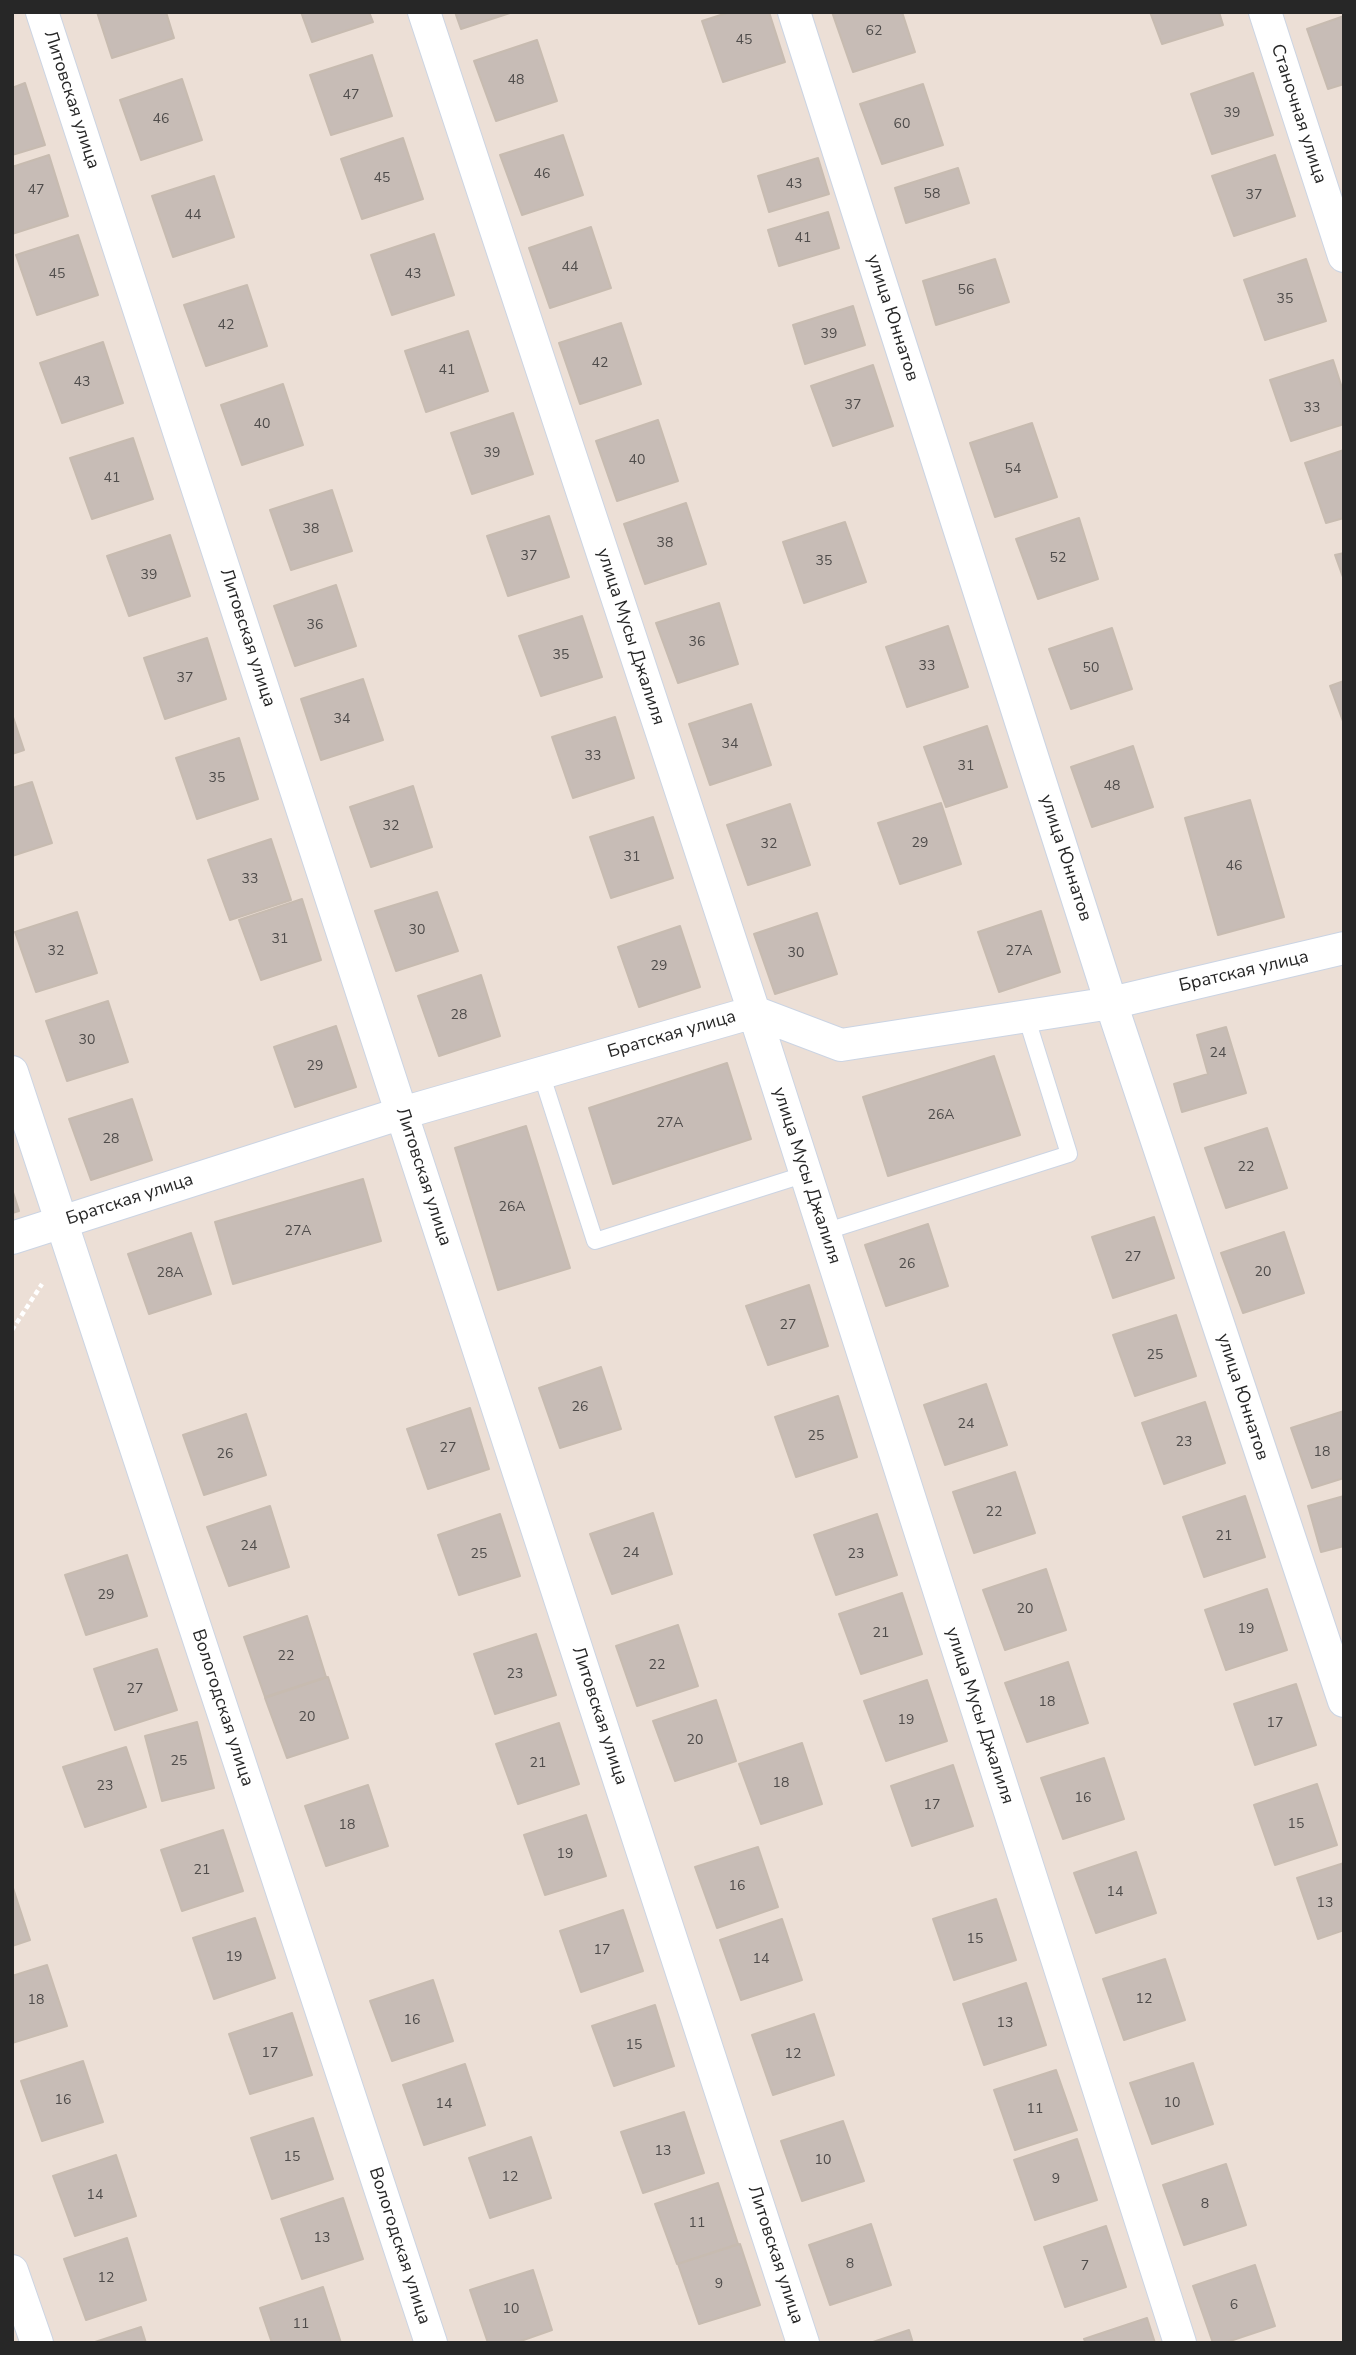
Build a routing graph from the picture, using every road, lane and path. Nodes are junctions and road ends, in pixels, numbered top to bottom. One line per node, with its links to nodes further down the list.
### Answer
1 (42, 12): 12 (street, Литовская улица)
2 (424, 12): 8 (street, улица Мусы Джалиля)
3 (794, 12): 7 (street, улица Юннатов)
4 (1265, 12): 5 (street, Станочная улица)
5 (1344, 256)
6 (1344, 948): 7 (street, Братская улица)
7 (1111, 1003): 9 (street, Братская улица); 18 (street, улица Юннатов)
8 (754, 1012): 9 (street, Братская улица); 11 (street, Братская улица); 13 (street, улица Мусы Джалиля)
9 (1026, 1017): 15 (lane)
10 (12, 1072): 14 (street, Вологодская улица)
11 (541, 1073): 12 (street, Братская улица); 13 (lane)
12 (402, 1113): 14 (street, Братская улица); 22 (street, Литовская улица)
13 (806, 1174): 15 (street, улица Мусы Джалиля)
14 (65, 1233): 16 (street, Братская улица); 17 (path); 21 (street, Вологодская улица)
15 (824, 1233): 23 (street, улица Мусы Джалиля)
16 (12, 1238)
17 (12, 1330)
18 (1344, 1701)
19 (12, 2271): 20 (street)
20 (37, 2343)
21 (431, 2343)
22 (803, 2343)
23 (1180, 2343)

